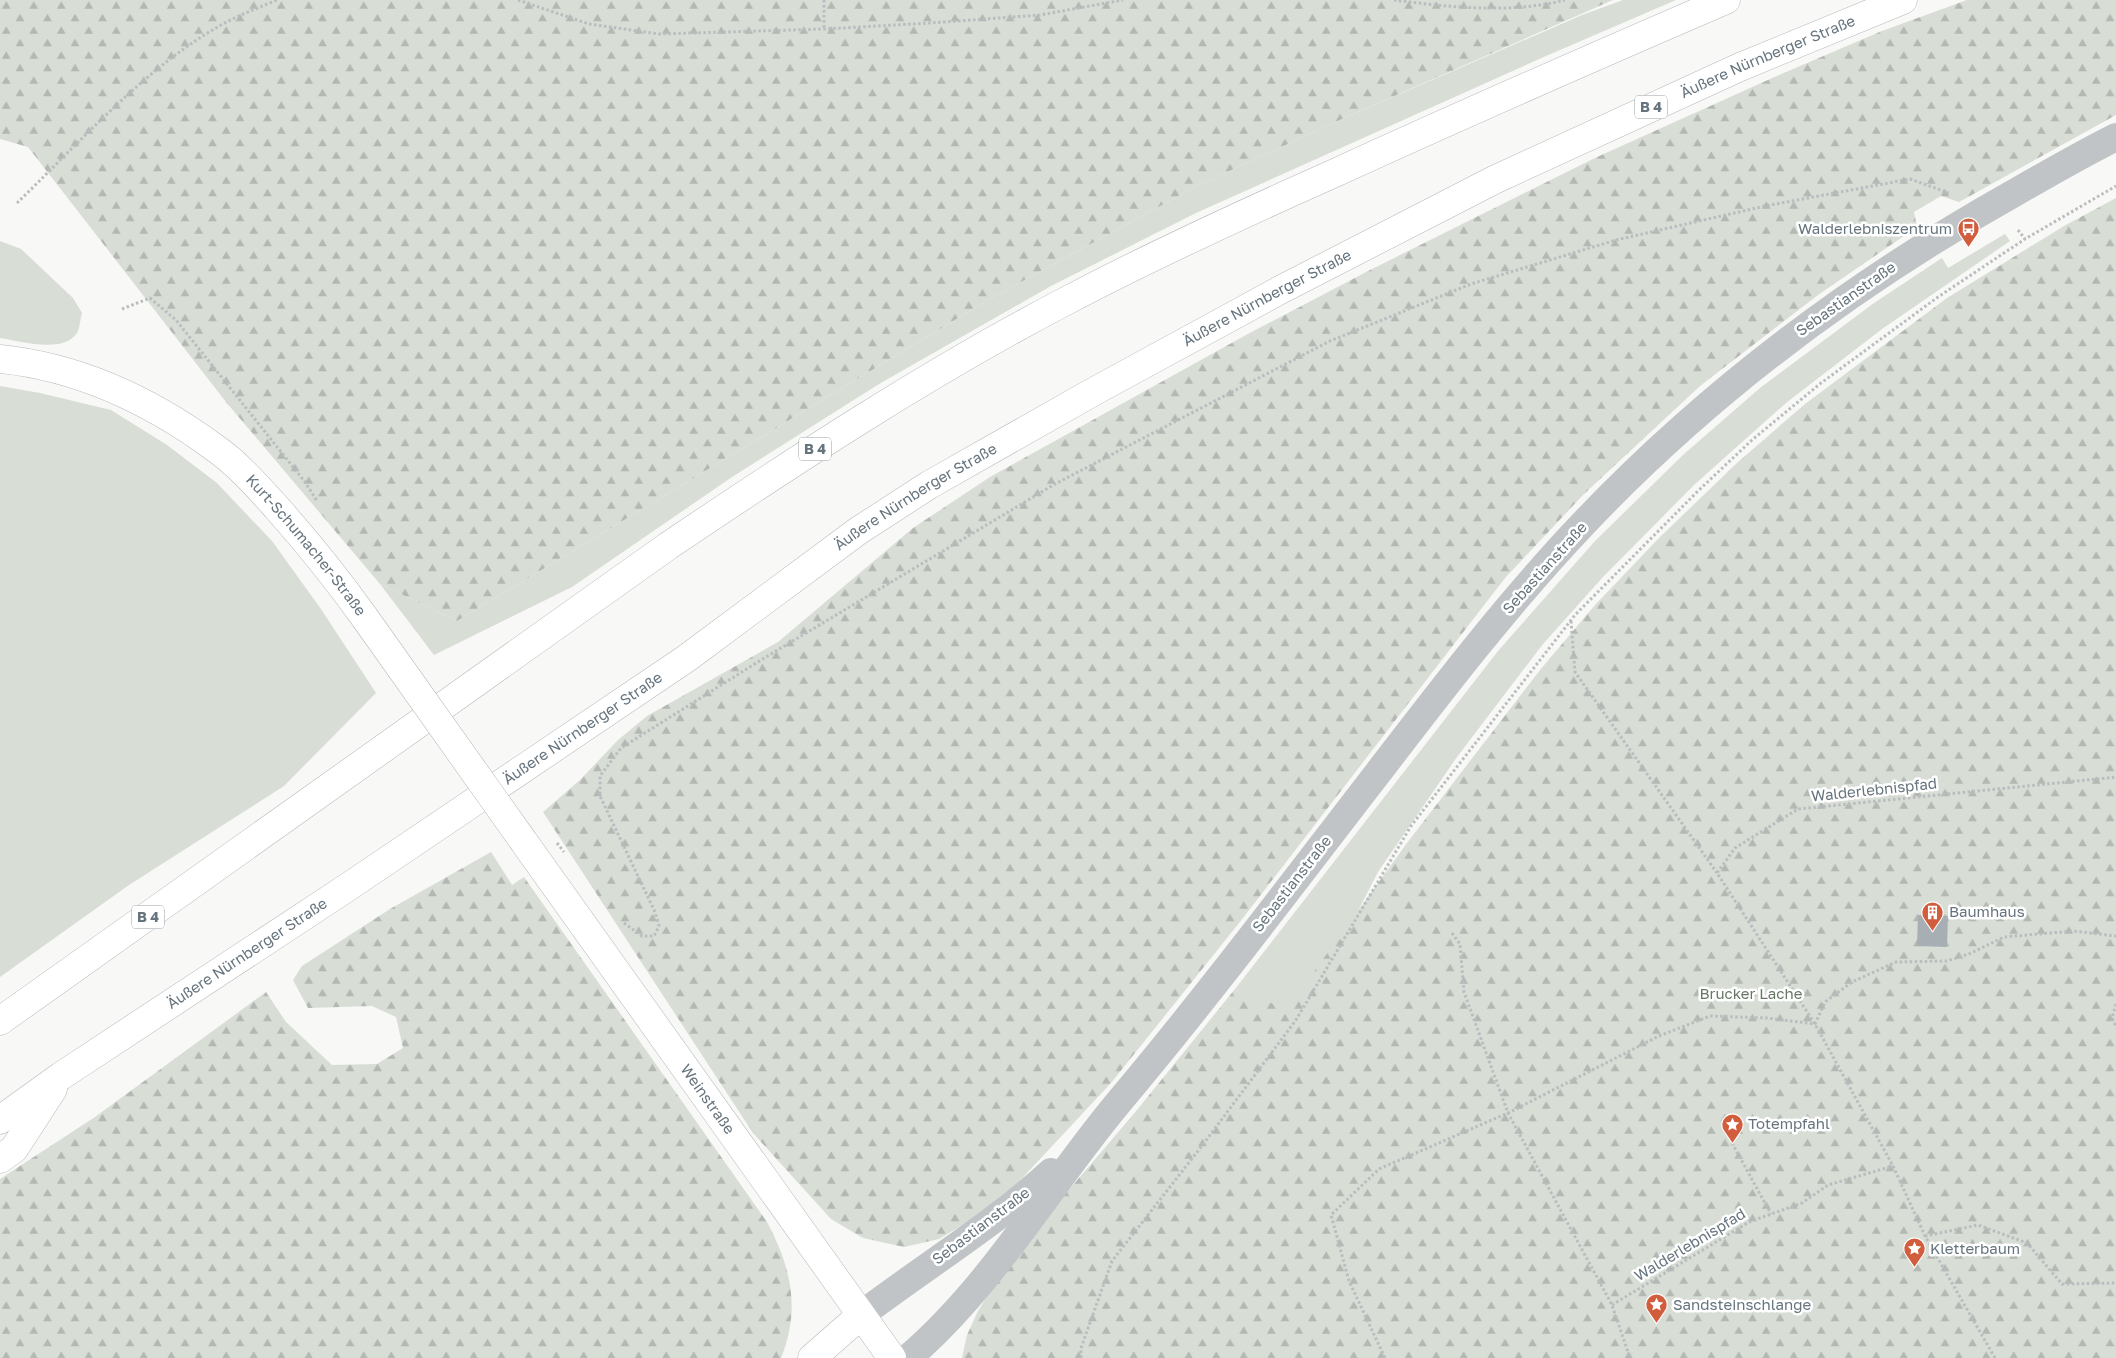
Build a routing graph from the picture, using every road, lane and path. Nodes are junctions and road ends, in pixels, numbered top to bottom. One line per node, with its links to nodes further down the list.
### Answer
1 (277, 0): 12 (path)
2 (518, 0): 9 (path)
3 (824, 0): 9 (path)
4 (1123, 0): 9 (path)
5 (1394, 0): 6 (path)
6 (1565, 0)
7 (1726, 0): 25 (main road, B 4)
8 (1903, 0): 28 (main road, Äußere Nürnberger Straße / B 4)
9 (824, 29)
10 (2116, 137): 13 (street, Sebastianstraße)
11 (2116, 186): 17 (path)
12 (18, 203)
13 (1983, 210): 21 (path); 31 (street, Sebastianstraße)
14 (122, 309): 16 (path)
15 (0, 359): 19 (main road, Kurt-Schumacher-Straße, bridge)
16 (321, 506)
17 (1571, 620): 20 (path); 43 (path)
18 (2116, 777): 20 (path, Walderlebnispfad)
19 (524, 842): 39 (main road, Weinstraße)
20 (1717, 873): 26 (path)
21 (622, 922)
22 (1452, 933): 29 (path)
23 (2116, 936): 26 (path)
24 (2116, 1004): 27 (path)
25 (0, 1021)
26 (1815, 1024): 29 (path); 34 (path)
27 (2116, 1026)
28 (61, 1076): 30 (main road, Äußere Nürnberger Straße / B 4); 33 (main road)
29 (1508, 1113): 38 (path); 44 (path)
30 (0, 1120)
31 (1096, 1130): 39 (street, Sebastianstraße); 42 (street, Sebastianstraße)
32 (1732, 1143): 35 (path)
33 (0, 1159)
34 (1893, 1166): 35 (path, Walderlebnispfad); 36 (path)
35 (1771, 1214): 38 (path, Walderlebnispfad)
36 (1925, 1236): 37 (path); 46 (path)
37 (2116, 1283)
38 (1612, 1305): 45 (path)
39 (861, 1315): 40 (main road); 41 (main road, Weinstraße)
40 (812, 1358)
41 (892, 1358)
42 (908, 1358)
43 (1081, 1358)
44 (1385, 1358)
45 (1630, 1358)
46 (1995, 1358)

